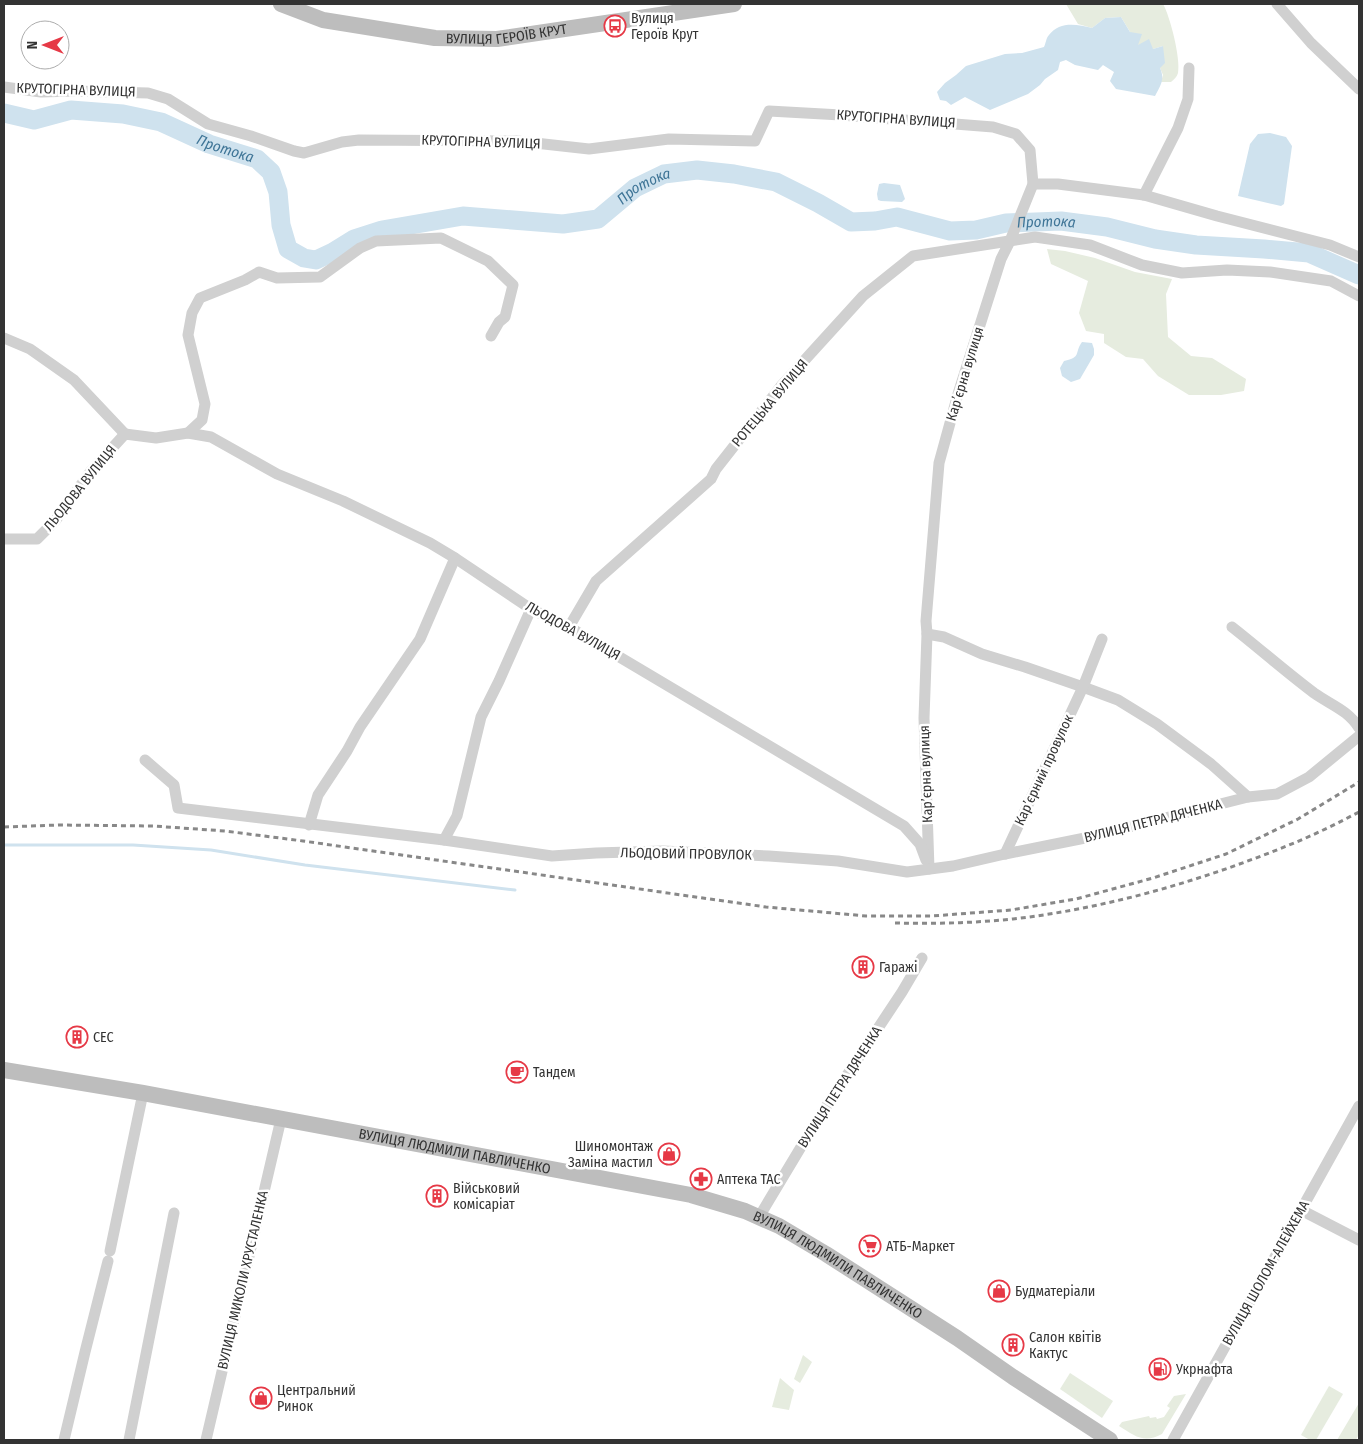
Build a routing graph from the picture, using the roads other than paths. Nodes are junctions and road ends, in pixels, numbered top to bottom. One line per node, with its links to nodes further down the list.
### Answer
1 (281, 4): 2 (main road, ВУЛИЦЯ ГЕРОЇВ КРУТ)
2 (734, 4)
3 (1277, 4): 6 (street)
4 (1188, 68): 8 (street)
5 (4, 87): 7 (street, КРУТОГІРНА ВУЛИЦЯ)
6 (1359, 89)
7 (1033, 184): 8 (street); 9 (street, Карʼєрна вулиця)
8 (1144, 195): 10 (street)
9 (1010, 241): 11 (street); 19 (street, РОТЕЦЬКА ВУЛИЦЯ); 21 (street, Карʼєрна вулиця)
10 (1359, 258)
11 (1359, 296)
12 (491, 336): 14 (street)
13 (4, 338): 15 (street, ЛЬОДОВА ВУЛИЦЯ)
14 (188, 433): 15 (street, ЛЬОДОВА ВУЛИЦЯ); 17 (street, ЛЬОДОВА ВУЛИЦЯ)
15 (125, 434): 16 (street, ЛЬОДОВА ВУЛИЦЯ)
16 (4, 539)
17 (455, 558): 18 (street, ЛЬОДОВА ВУЛИЦЯ); 28 (street)
18 (530, 609): 19 (street, ЛЬОДОВА ВУЛИЦЯ); 29 (street)
19 (569, 627): 31 (street, ЛЬОДОВА ВУЛИЦЯ)
20 (1232, 627): 24 (street)
21 (927, 634): 23 (street); 31 (street, Карʼєрна вулиця)
22 (1102, 639): 23 (street, Карʼєрний провулок)
23 (1083, 686): 27 (street); 30 (street, Карʼєрний провулок)
24 (1359, 728)
25 (1359, 736): 27 (street, ВУЛИЦЯ ПЕТРА ДЯЧЕНКА)
26 (145, 760): 28 (street, ЛЬОДОВИЙ ПРОВУЛОК)
27 (1248, 797): 30 (street, ВУЛИЦЯ ПЕТРА ДЯЧЕНКА)
28 (309, 824): 29 (street, ЛЬОДОВИЙ ПРОВУЛОК)
29 (444, 840): 31 (street, ЛЬОДОВИЙ ПРОВУЛОК)
30 (1005, 854): 31 (street, ВУЛИЦЯ ПЕТРА ДЯЧЕНКА)
31 (929, 869)
32 (922, 958): 39 (street, ВУЛИЦЯ ПЕТРА ДЯЧЕНКА)
33 (4, 1070): 34 (main road, ВУЛИЦЯ ЛЮДМИЛИ ПАВЛИЧЕНКО)
34 (142, 1094): 36 (main road, ВУЛИЦЯ ЛЮДМИЛИ ПАВЛИЧЕНКО); 41 (street)
35 (1359, 1106): 37 (street, ВУЛИЦЯ ШОЛОМ-АЛЕЙХЕМА)
36 (281, 1119): 39 (main road, ВУЛИЦЯ ЛЮДМИЛИ ПАВЛИЧЕНКО); 43 (street, ВУЛИЦЯ МИКОЛИ ХРУСТАЛЕНКА)
37 (1301, 1210): 40 (street); 45 (street, ВУЛИЦЯ ШОЛОМ-АЛЕЙХЕМА)
38 (174, 1213): 42 (street)
39 (759, 1217): 44 (main road, ВУЛИЦЯ ЛЮДМИЛИ ПАВЛИЧЕНКО)
40 (1359, 1240)
41 (64, 1440)
42 (128, 1440)
43 (206, 1440)
44 (1110, 1440)
45 (1173, 1440)

